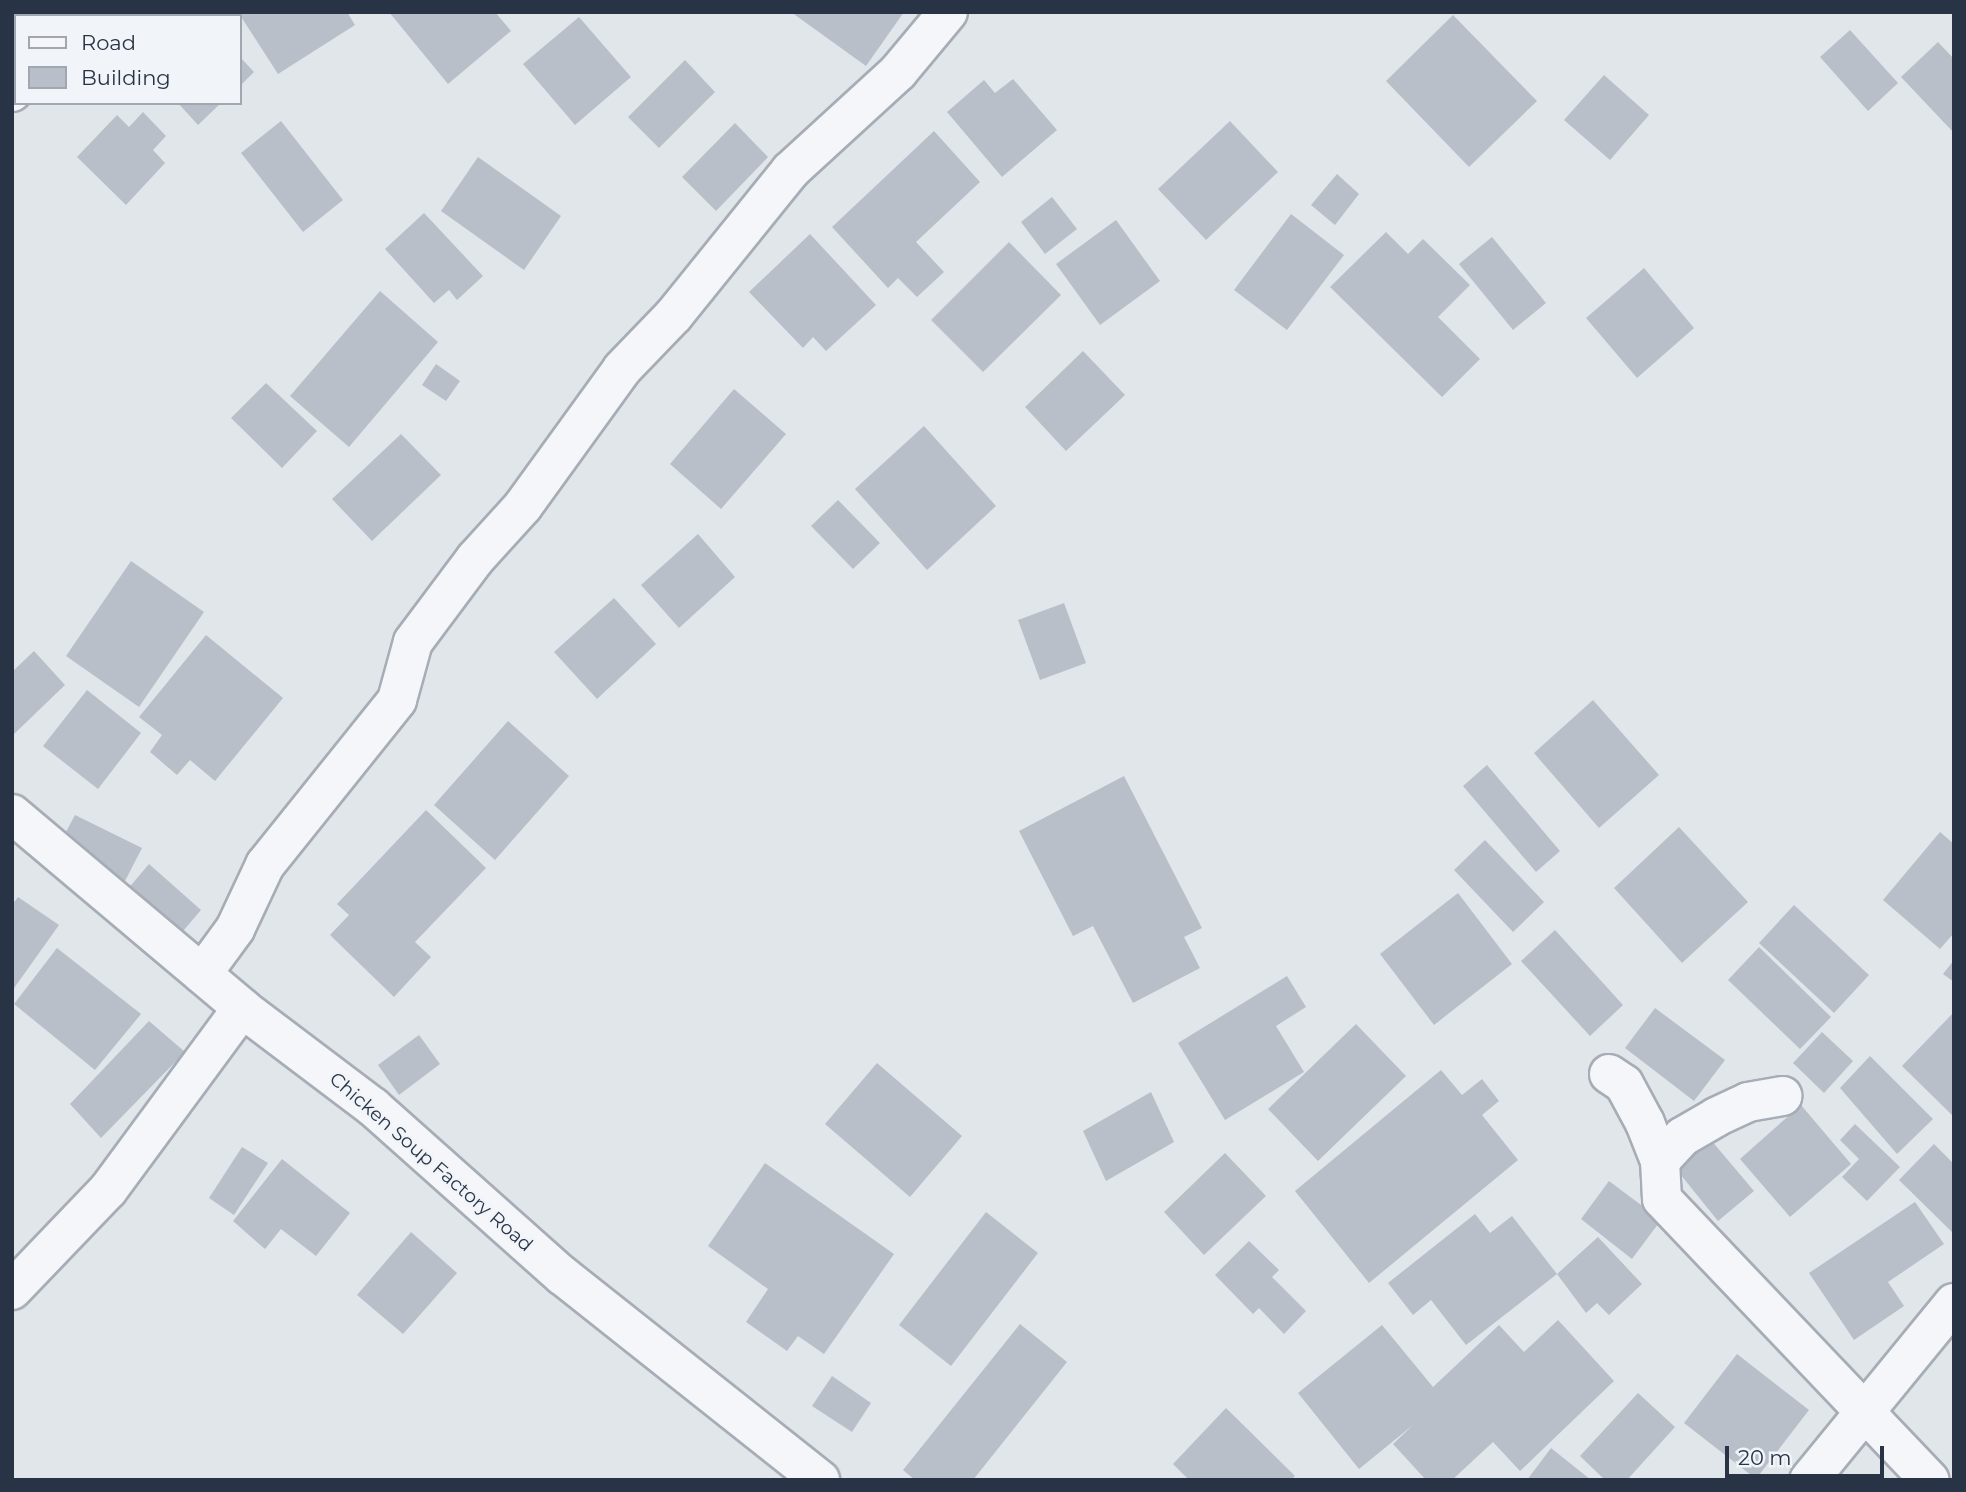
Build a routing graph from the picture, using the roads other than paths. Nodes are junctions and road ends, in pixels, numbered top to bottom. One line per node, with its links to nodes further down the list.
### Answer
1 (948, 12): 3 (street)
2 (12, 814): 3 (street, Chicken Soup Factory Road)
3 (202, 974): 4 (street, Chicken Soup Factory Road)
4 (242, 1008): 8 (street); 11 (street, Chicken Soup Factory Road)
5 (1609, 1074): 7 (street)
6 (1782, 1096): 7 (street)
7 (1660, 1161): 10 (street)
8 (12, 1290)
9 (1954, 1303): 10 (street)
10 (1862, 1413): 12 (street); 13 (street)
11 (820, 1480)
12 (1809, 1480)
13 (1930, 1480)

